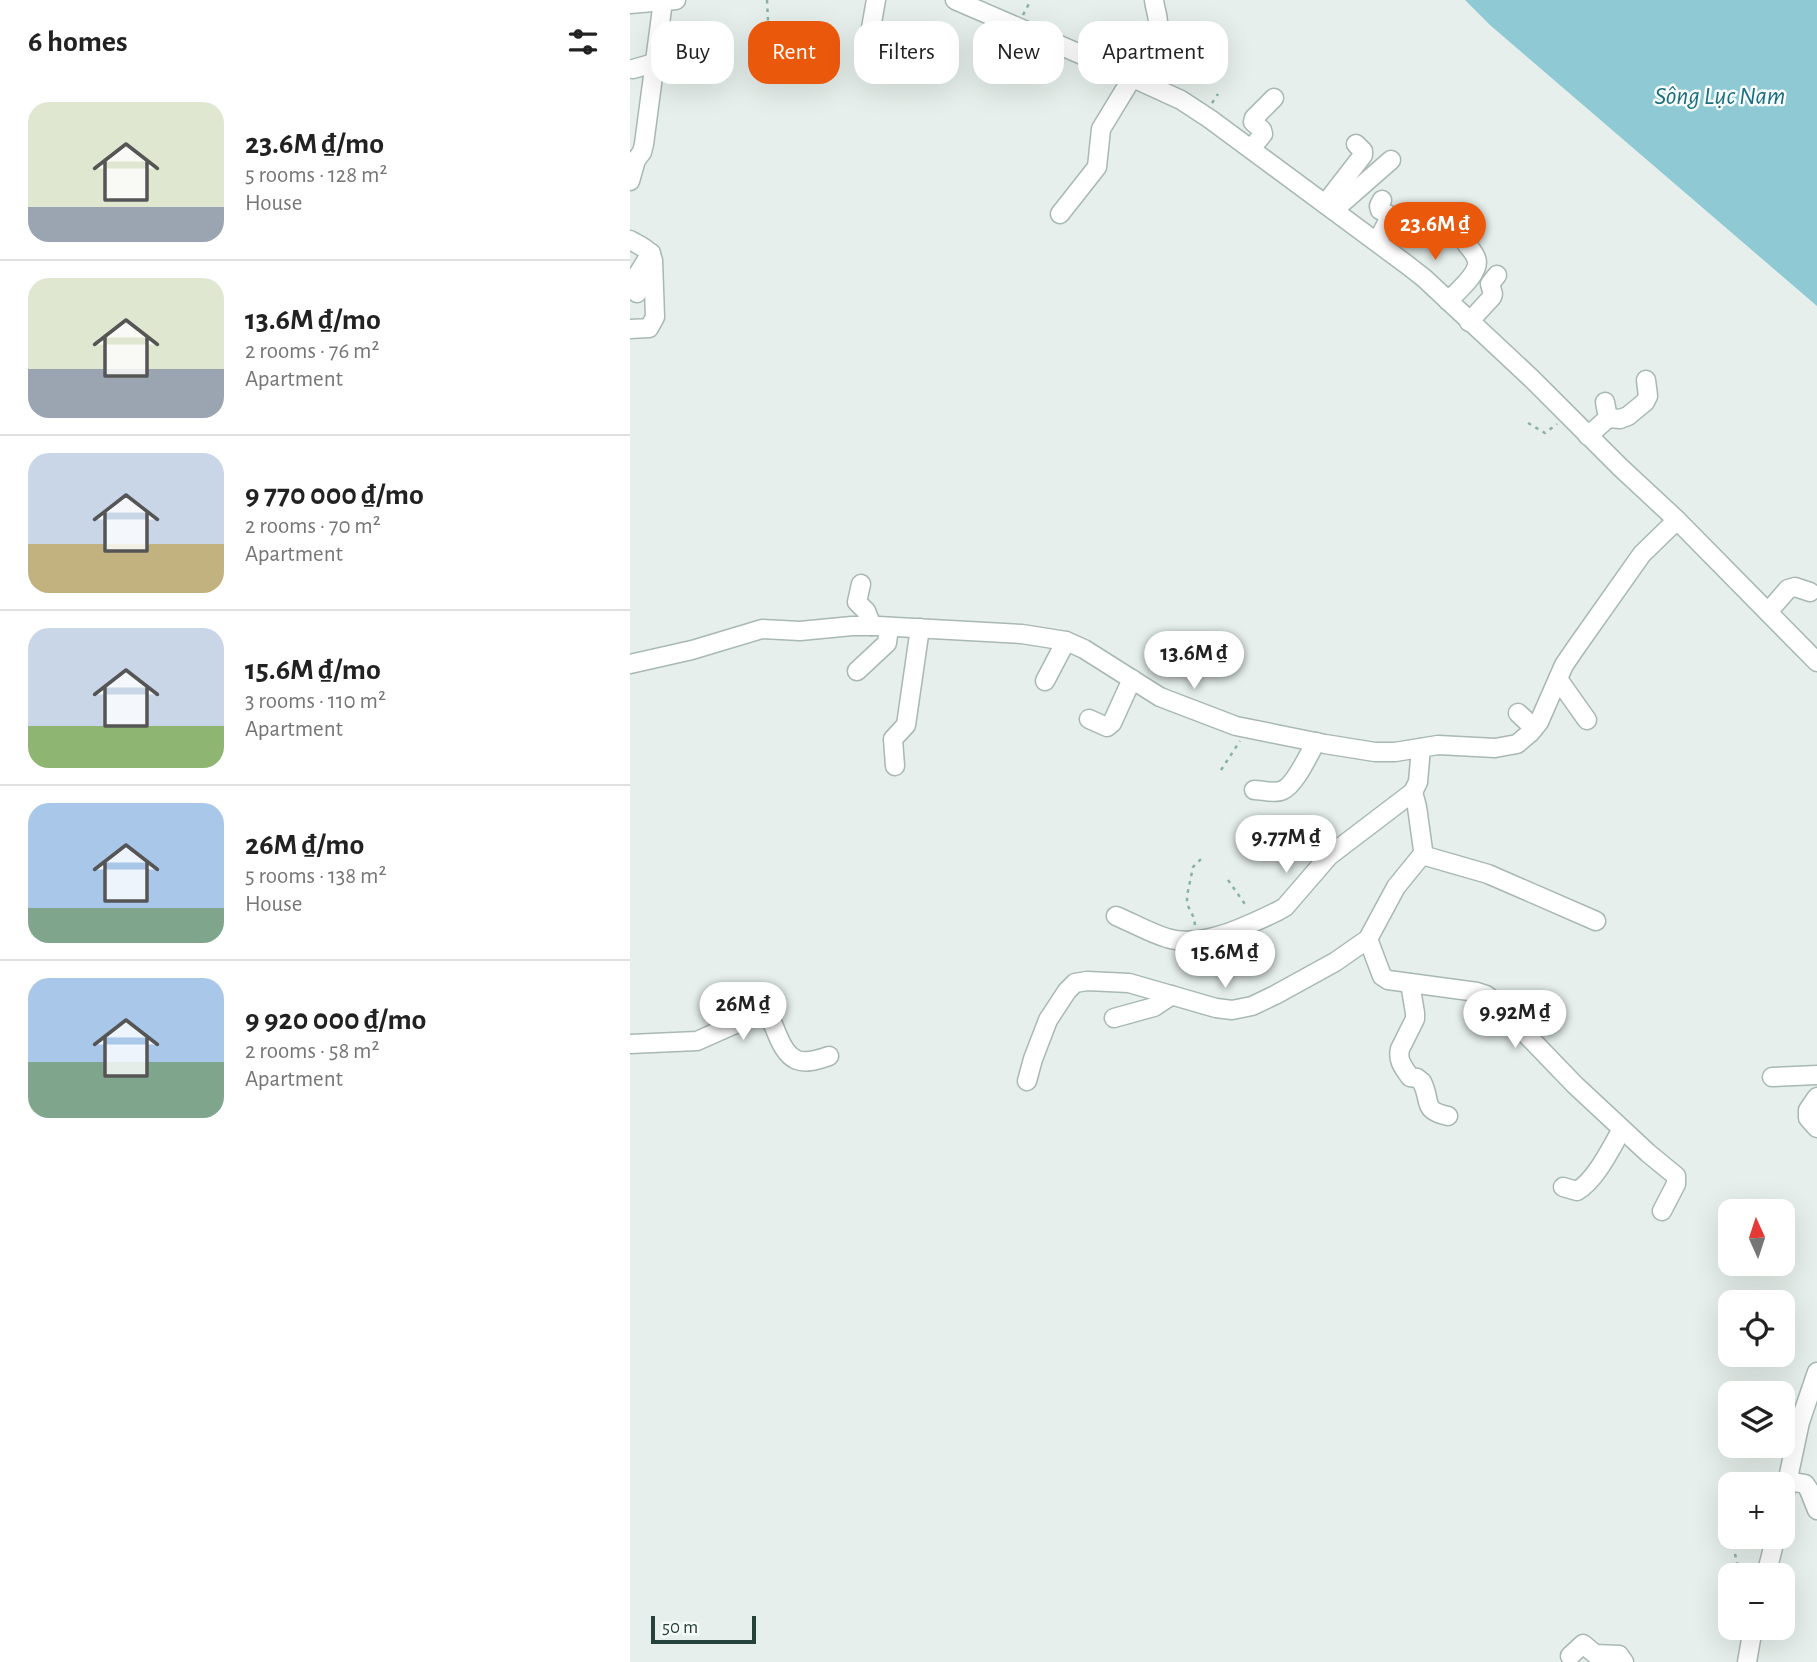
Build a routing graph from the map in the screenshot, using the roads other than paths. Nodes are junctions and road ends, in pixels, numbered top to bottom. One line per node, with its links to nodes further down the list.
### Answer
1 (876, 0): 7 (street)
2 (954, 0): 9 (street)
3 (1154, 0): 8 (street)
4 (670, 1): 5 (street); 6 (street)
5 (633, 3)
6 (665, 21)
7 (872, 21)
8 (1158, 21)
9 (1078, 54)
10 (651, 64): 11 (street)
11 (633, 69)
12 (651, 84): 19 (street)
13 (1131, 84): 22 (street)
14 (1145, 84): 17 (street)
15 (1274, 98): 17 (street)
16 (1356, 144): 21 (street)
17 (1251, 149): 21 (street)
18 (1391, 160): 21 (street)
19 (630, 181)
20 (1382, 200): 25 (street)
21 (1329, 207): 25 (street)
22 (1060, 214)
23 (1473, 231): 29 (street)
24 (630, 240): 26 (street)
25 (1377, 242): 29 (street)
26 (651, 253): 28 (street); 31 (street)
27 (1497, 275): 30 (street)
28 (637, 293)
29 (1448, 301): 30 (street)
30 (1469, 321): 33 (street)
31 (630, 329)
32 (1647, 380): 33 (street)
33 (1588, 436): 34 (street)
34 (1677, 520): 37 (street); 45 (street)
35 (861, 584): 38 (street)
36 (1810, 592): 37 (street)
37 (1768, 612): 41 (street)
38 (880, 626): 39 (street); 42 (street); 43 (street)
39 (920, 628): 40 (street); 53 (street)
40 (1066, 640): 44 (street); 46 (street)
41 (1817, 662)
42 (630, 664)
43 (857, 671)
44 (1132, 679): 48 (street); 51 (street)
45 (1558, 679): 49 (street); 50 (street)
46 (1045, 681)
47 (1518, 713): 50 (street)
48 (1089, 719)
49 (1587, 720)
50 (1534, 728): 52 (street)
51 (1316, 742): 52 (street); 54 (street)
52 (1421, 748): 55 (street)
53 (895, 766)
54 (1254, 790)
55 (1413, 792): 56 (street); 57 (street)
56 (1422, 855): 58 (street); 59 (street)
57 (1116, 916)
58 (1596, 921)
59 (1368, 939): 60 (street); 61 (street)
60 (1410, 983): 69 (street); 71 (street)
61 (1172, 995): 62 (street); 67 (street)
62 (1114, 1018)
63 (630, 1044): 64 (street)
64 (830, 1056)
65 (1817, 1075): 66 (street)
66 (1772, 1077)
67 (1027, 1081)
68 (1817, 1097): 70 (street)
69 (1448, 1116)
70 (1817, 1128)
71 (1622, 1129): 72 (street); 73 (street)
72 (1563, 1187)
73 (1662, 1211)
74 (1816, 1376): 75 (street)
75 (1790, 1472)
76 (1795, 1482): 77 (street)
77 (1817, 1510)
78 (1751, 1640): 81 (street)
79 (1570, 1656): 80 (street)
80 (1624, 1662)
81 (1747, 1662)

